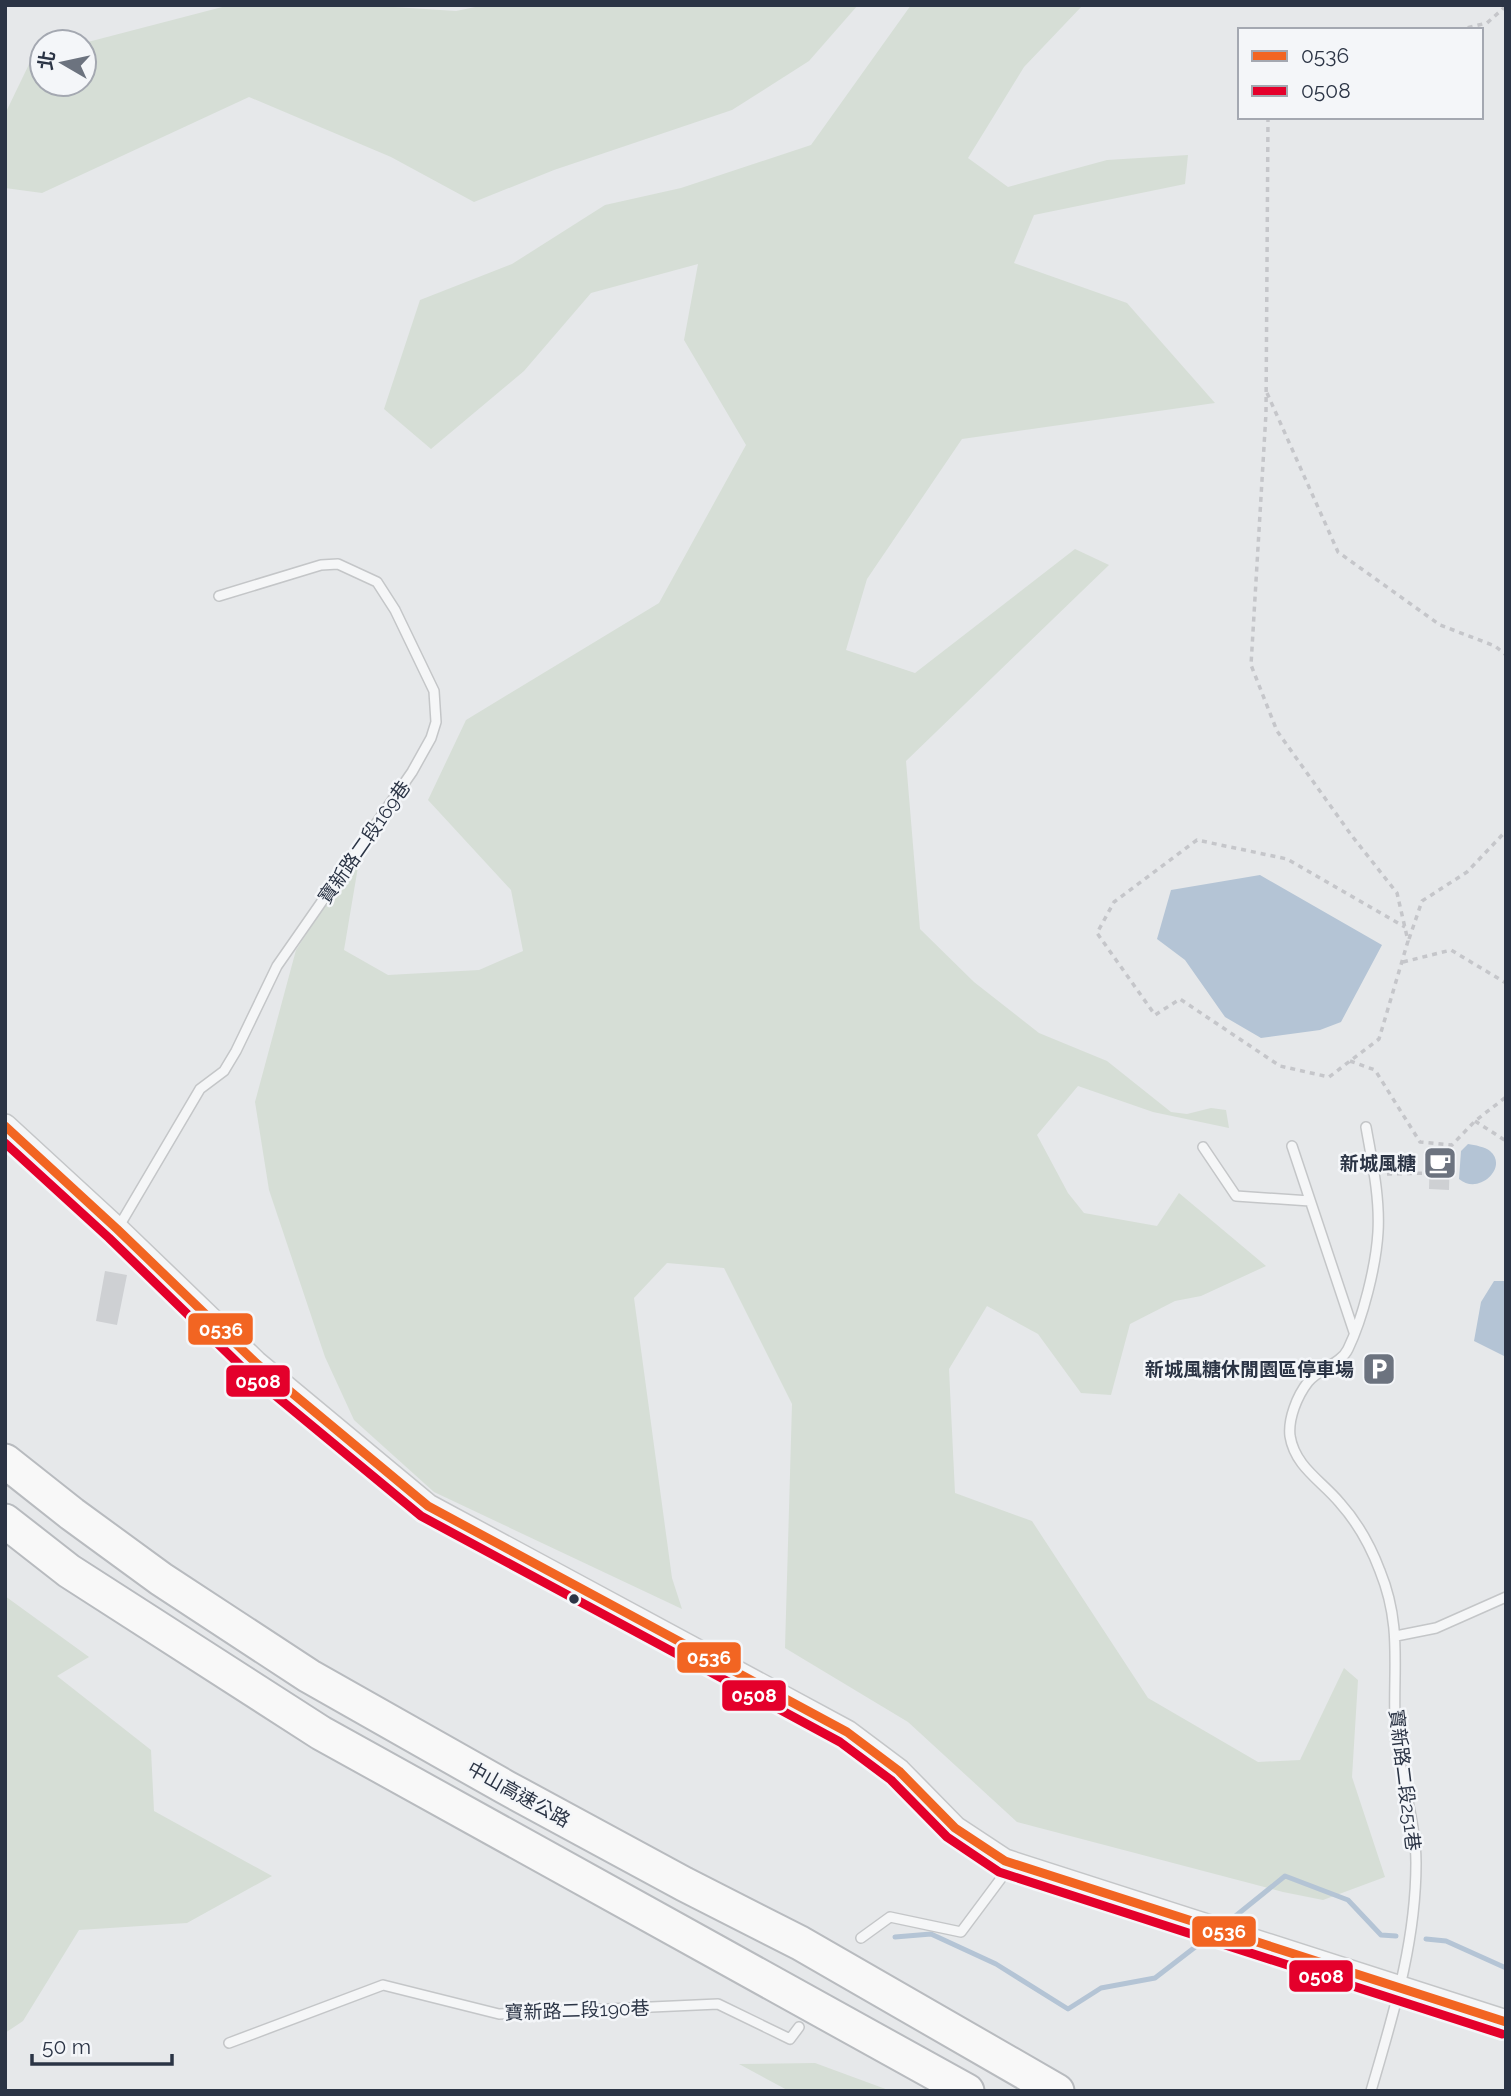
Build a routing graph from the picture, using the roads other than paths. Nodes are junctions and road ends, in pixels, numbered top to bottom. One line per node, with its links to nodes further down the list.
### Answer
1 (219, 596): 7 (lane, 寶新路二段169巷)
2 (5, 1126): 7 (street)
3 (1366, 1127): 8 (lane, 寶新路二段251巷)
4 (1292, 1146): 6 (lane)
5 (1203, 1147): 6 (lane)
6 (1310, 1201): 8 (lane)
7 (117, 1229): 13 (street)
8 (1354, 1332): 12 (lane, 寶新路二段251巷)
9 (5, 1461): 20 (highway, 中山高速公路)
10 (5, 1521): 19 (highway)
11 (1506, 1597): 12 (lane)
12 (1396, 1636): 15 (lane, 寶新路二段251巷)
13 (1012, 1863): 14 (lane); 15 (street)
14 (861, 1938)
15 (1400, 1988): 16 (street); 21 (lane, 寶新路二段251巷)
16 (1506, 2022)
17 (799, 2027): 18 (lane, 寶新路二段190巷)
18 (229, 2043)
19 (967, 2091)
20 (1057, 2091)
21 (1371, 2091)

